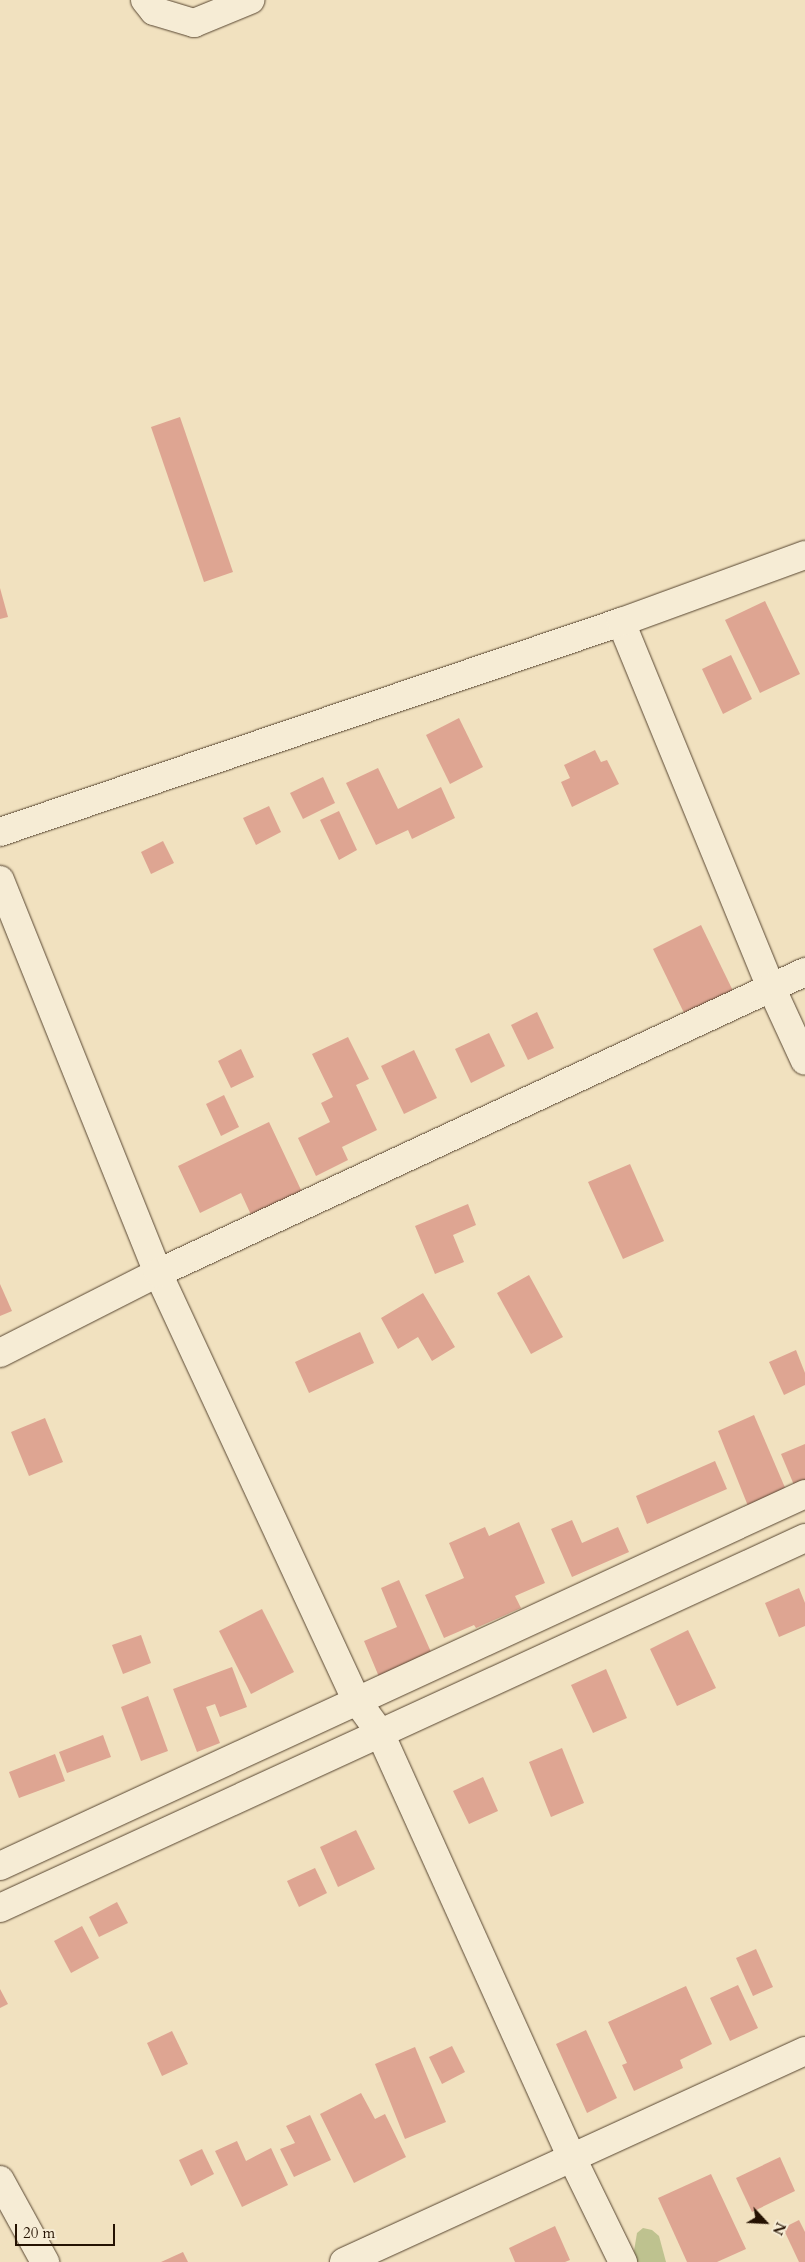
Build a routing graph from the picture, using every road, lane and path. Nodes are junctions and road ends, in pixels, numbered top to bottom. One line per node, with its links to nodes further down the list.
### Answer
1 (145, 0): 2 (street)
2 (250, 0)
3 (805, 554): 4 (street)
4 (621, 622): 5 (street); 8 (street)
5 (0, 832)
6 (0, 880): 10 (street)
7 (805, 972): 8 (street)
8 (771, 987): 9 (street); 10 (street)
9 (805, 1060)
10 (158, 1273): 11 (street); 14 (street)
11 (0, 1353)
12 (805, 1494): 14 (street)
13 (805, 1538): 15 (street)
14 (357, 1701): 15 (street); 16 (street)
15 (380, 1733): 17 (street); 19 (street)
16 (0, 1866)
17 (0, 1908)
18 (805, 2052): 19 (street)
19 (572, 2158): 22 (street); 23 (street)
20 (0, 2180): 21 (street)
21 (45, 2262)
22 (344, 2262)
23 (623, 2262)

